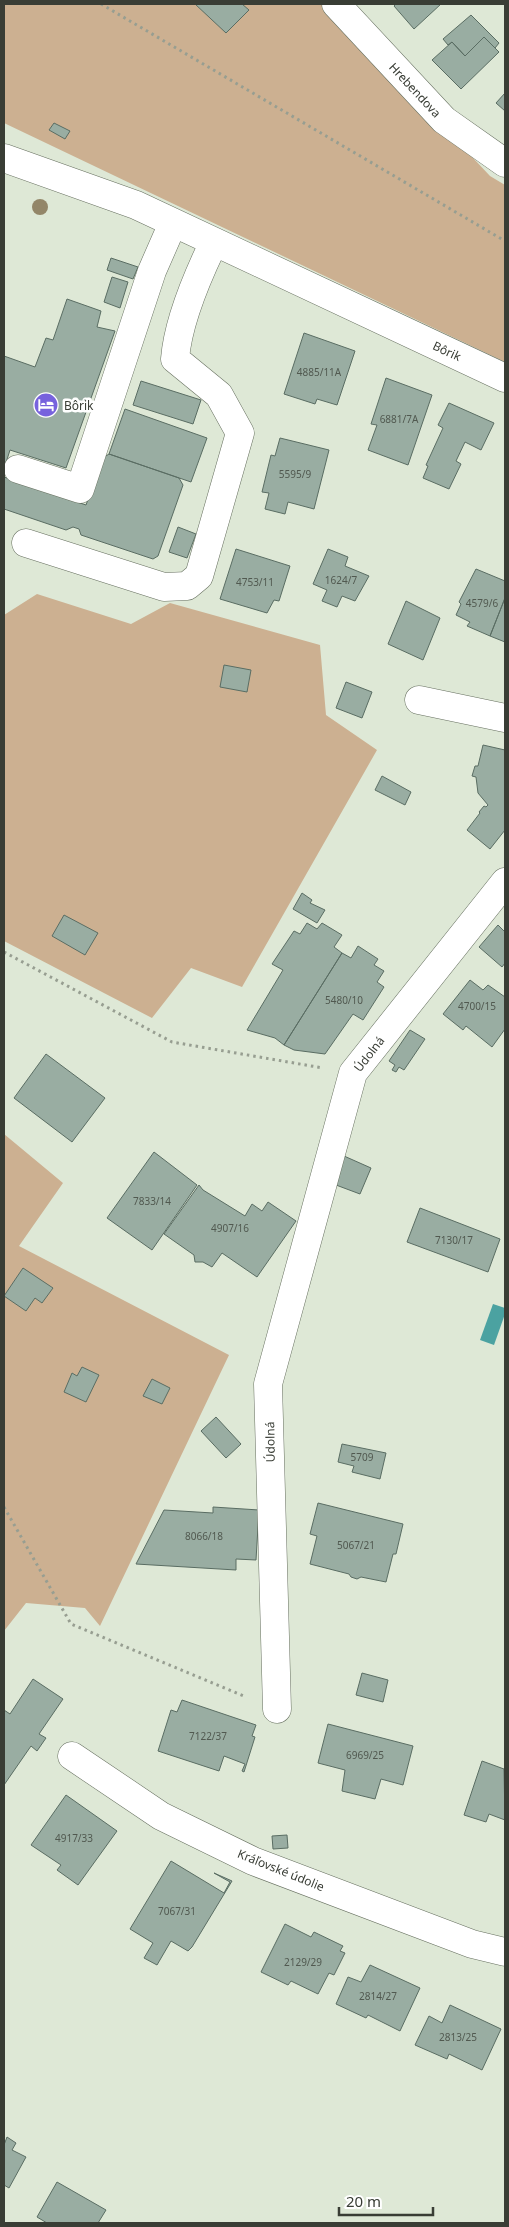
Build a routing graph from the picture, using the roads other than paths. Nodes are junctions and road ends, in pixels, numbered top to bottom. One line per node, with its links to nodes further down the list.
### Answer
1 (336, 4): 3 (street, Hrebendova)
2 (4, 158): 4 (street, Bôrik)
3 (505, 163)
4 (173, 223): 5 (street, Bôrik); 7 (street)
5 (214, 242): 6 (street, Bôrik); 8 (street)
6 (505, 378)
7 (18, 469)
8 (26, 543)
9 (419, 700): 10 (street)
10 (505, 718)
11 (505, 882): 12 (street, Údolná)
12 (277, 1709)
13 (72, 1756): 14 (street, Kráľovské údolie)
14 (505, 1952)

